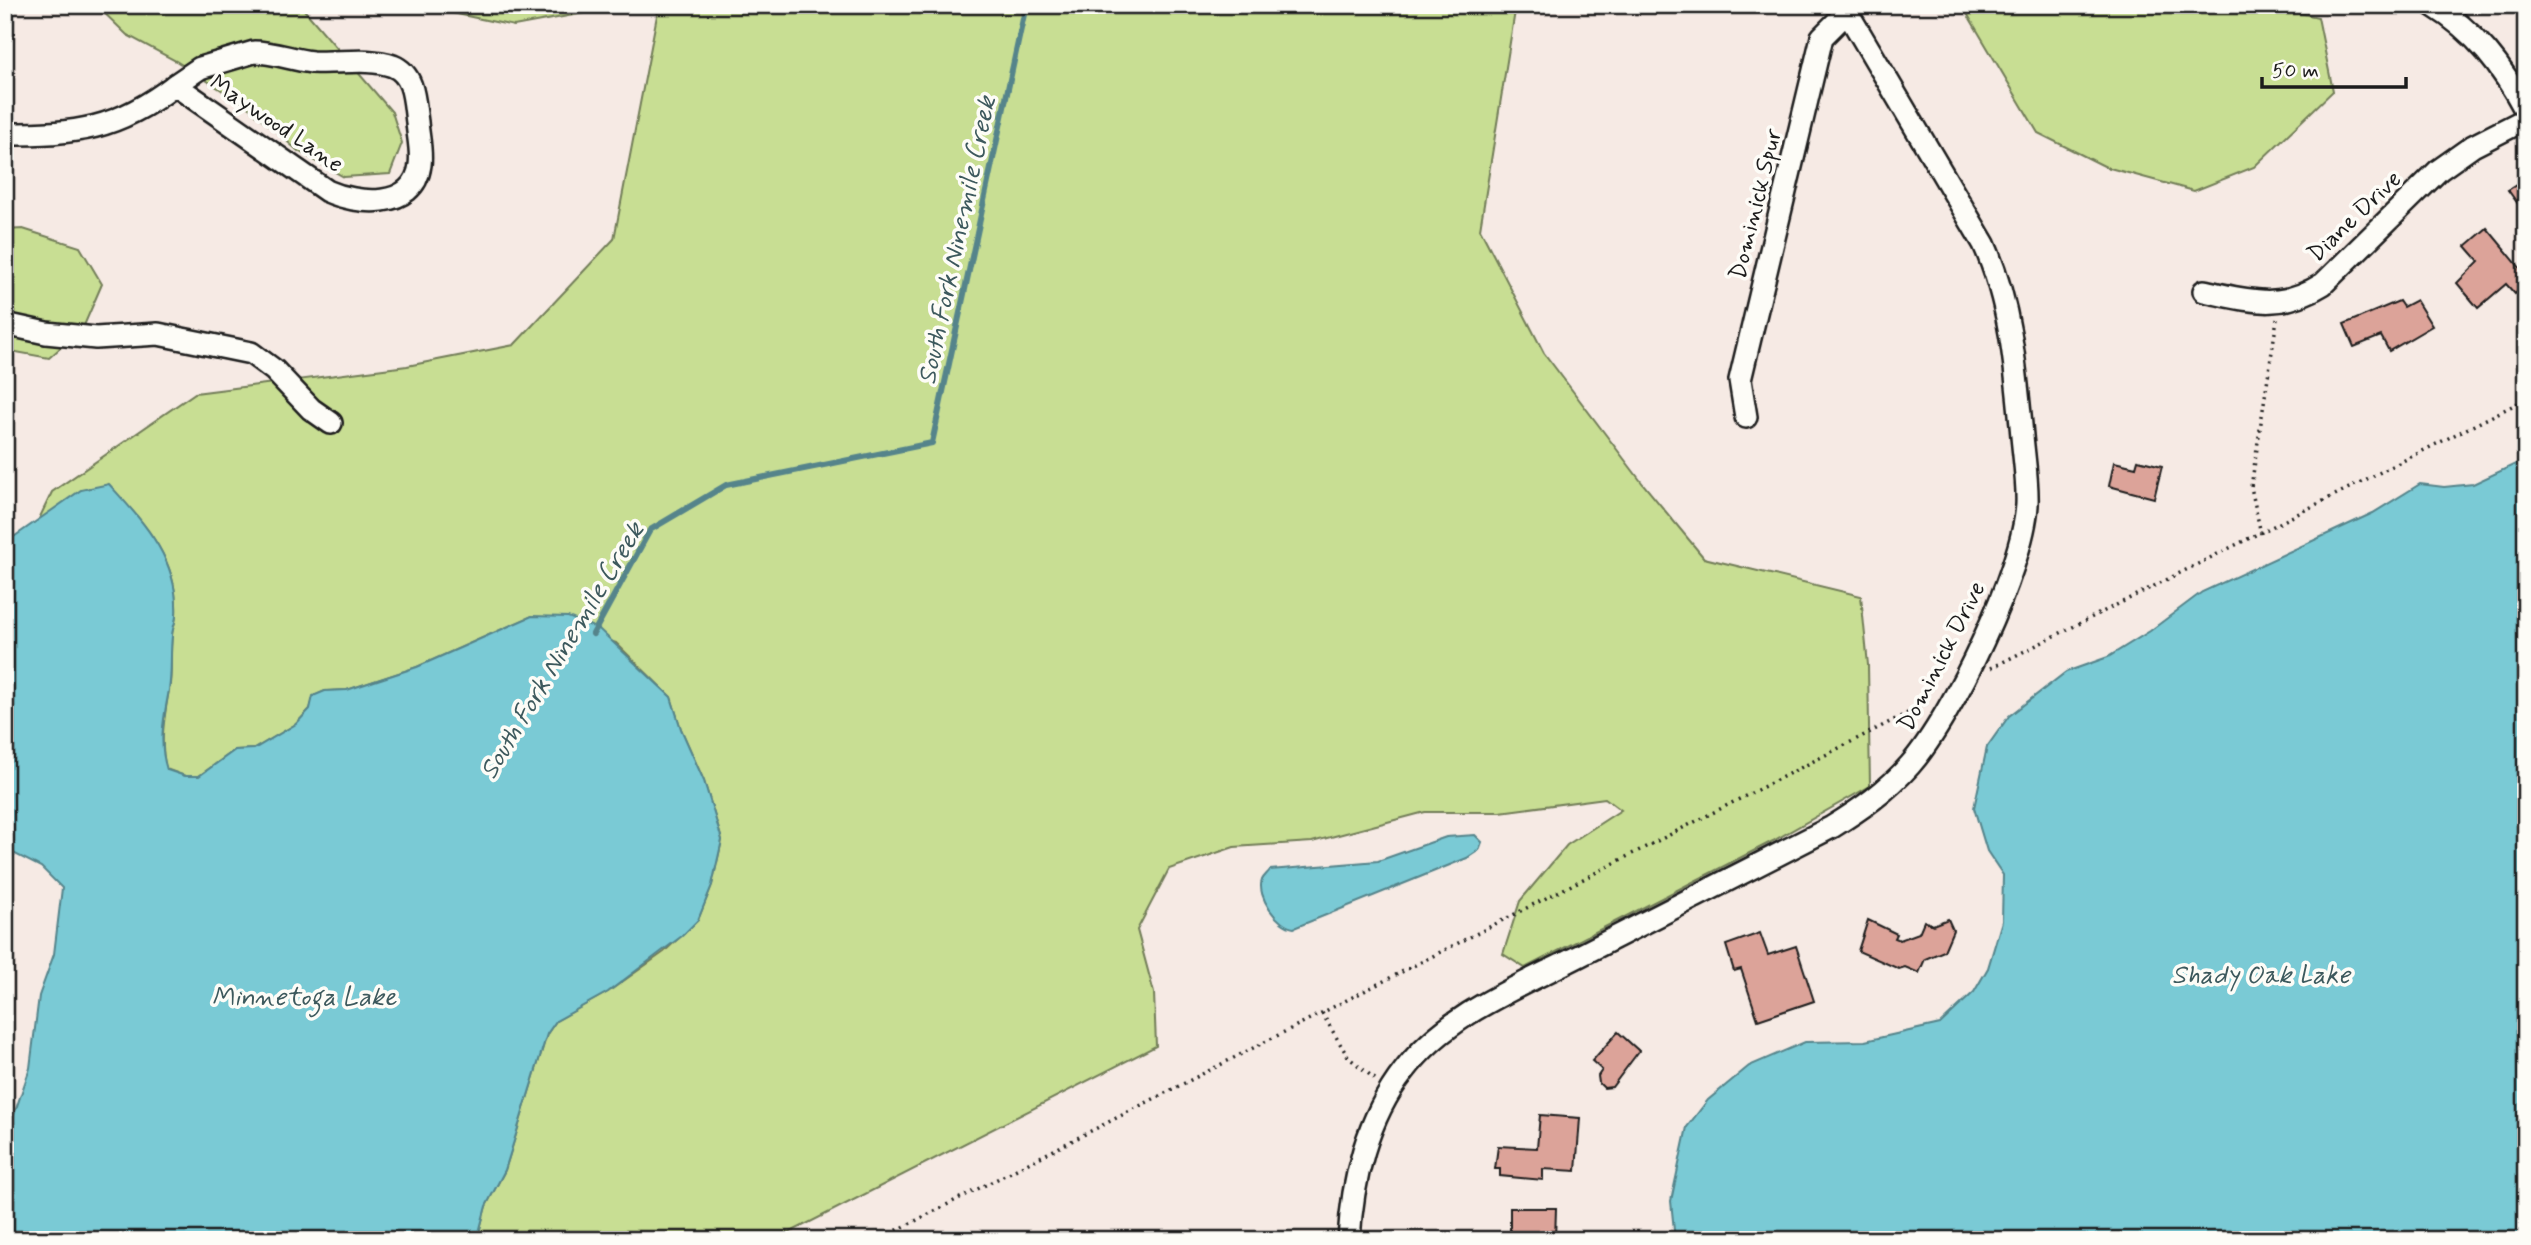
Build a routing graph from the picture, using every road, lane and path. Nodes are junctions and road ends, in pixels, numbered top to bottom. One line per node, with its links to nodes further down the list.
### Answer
1 (2432, 5): 4 (street)
2 (1845, 9): 11 (street, Dominick Spur); 14 (street, Dominick Drive)
3 (174, 85): 3 (street, Maywood Lane); 6 (street, Maywood Lane)
4 (2526, 111)
5 (2526, 119): 8 (street, Diane Drive)
6 (5, 134)
7 (2204, 291): 8 (street, Diane Drive)
8 (2279, 303): 13 (path)
9 (5, 324): 12 (street)
10 (2526, 399): 13 (path)
11 (1746, 417)
12 (331, 423)
13 (2261, 534): 14 (path)
14 (1962, 682): 15 (path); 18 (street, Dominick Drive)
15 (1322, 1013): 16 (path); 17 (path)
16 (1379, 1082)
17 (878, 1240)
18 (1349, 1240)

